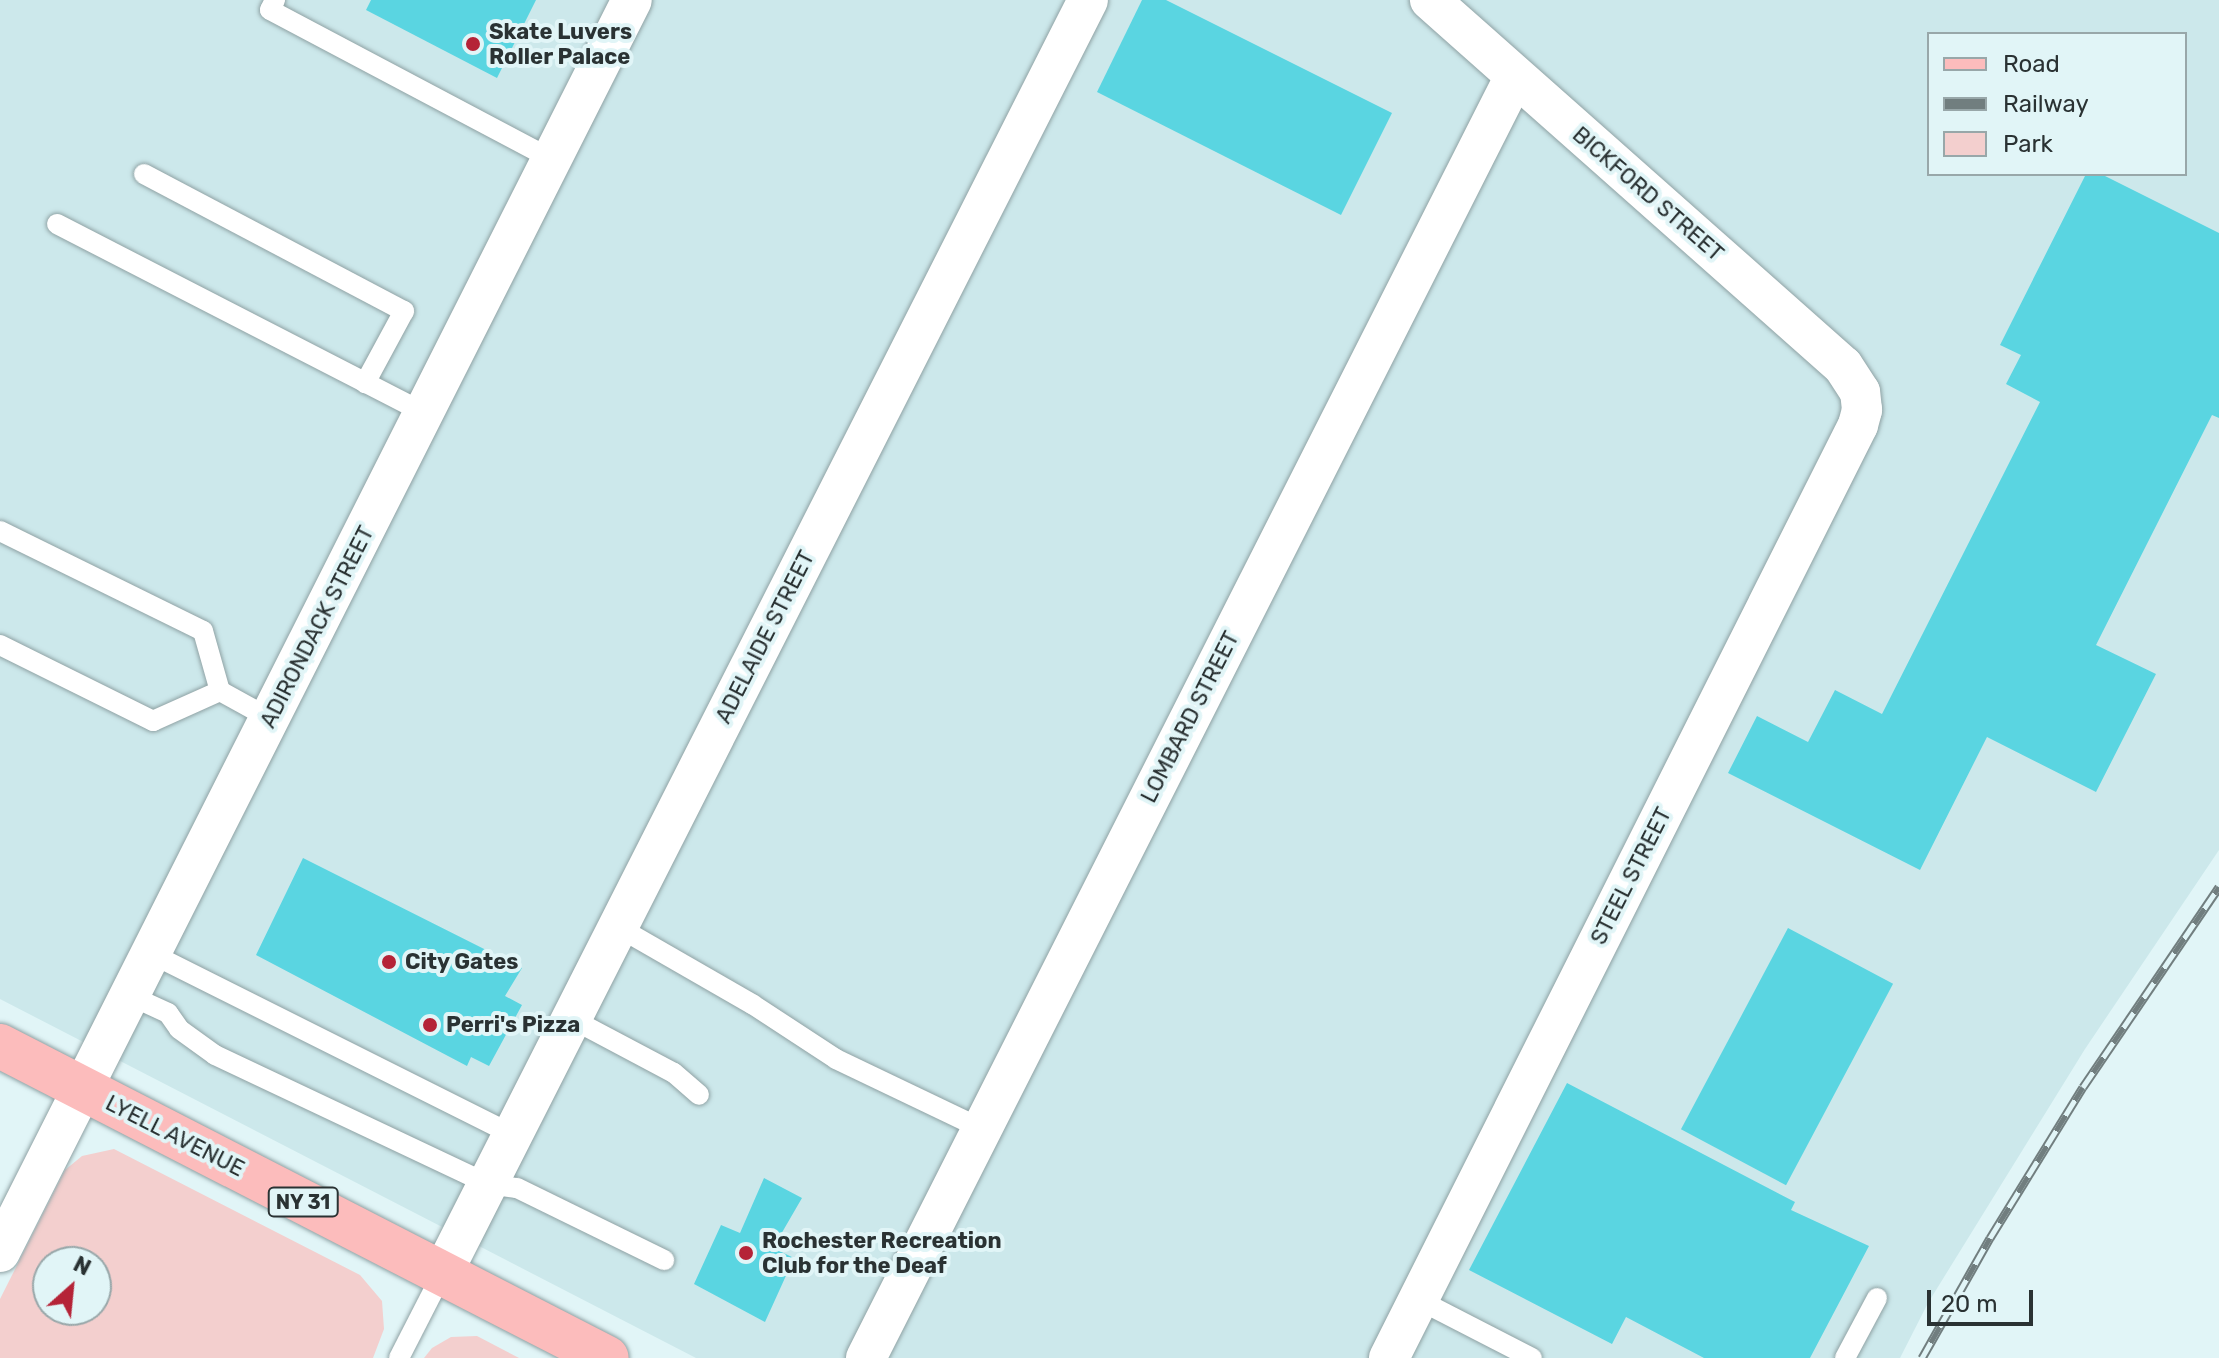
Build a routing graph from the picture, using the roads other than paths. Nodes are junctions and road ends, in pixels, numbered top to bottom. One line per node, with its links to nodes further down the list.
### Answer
1 (275, 0): 6 (lane)
2 (632, 0): 6 (street, ADIRONDACK STREET)
3 (1088, 0): 16 (street, ADELAIDE STREET)
4 (1430, 0): 5 (street, BICKFORD STREET)
5 (1515, 76): 10 (street, BICKFORD STREET); 23 (street, LOMBARD STREET)
6 (552, 159): 11 (street, ADIRONDACK STREET)
7 (144, 174): 9 (lane)
8 (57, 224): 9 (lane)
9 (365, 383): 11 (lane)
10 (1860, 392): 30 (street, STEEL STREET)
11 (424, 413): 15 (street, ADIRONDACK STREET)
12 (0, 531): 14 (lane)
13 (0, 645): 14 (lane)
14 (220, 691): 15 (lane)
15 (271, 719): 17 (street, ADIRONDACK STREET)
16 (618, 927): 19 (street, ADELAIDE STREET); 23 (lane)
17 (152, 954): 18 (street, ADIRONDACK STREET); 24 (lane)
18 (131, 996): 21 (street, ADIRONDACK STREET); 25 (lane)
19 (572, 1019): 22 (lane); 24 (street, ADELAIDE STREET)
20 (0, 1046): 21 (main road, LYELL AVENUE / NY 31)
21 (84, 1089): 26 (street, ADIRONDACK STREET); 28 (main road, LYELL AVENUE / NY 31)
22 (699, 1095)
23 (982, 1129): 33 (street, LOMBARD STREET)
24 (513, 1135): 25 (street, ADELAIDE STREET)
25 (488, 1184): 27 (lane); 28 (street, ADELAIDE STREET)
26 (0, 1252)
27 (664, 1260)
28 (442, 1274): 31 (lane); 32 (main road, LYELL AVENUE / NY 31)
29 (1877, 1298): 36 (lane)
30 (1419, 1300): 34 (street, STEEL STREET); 35 (lane)
31 (399, 1358)
32 (607, 1358)
33 (866, 1358)
34 (1389, 1358)
35 (1532, 1358)
36 (1845, 1358)

